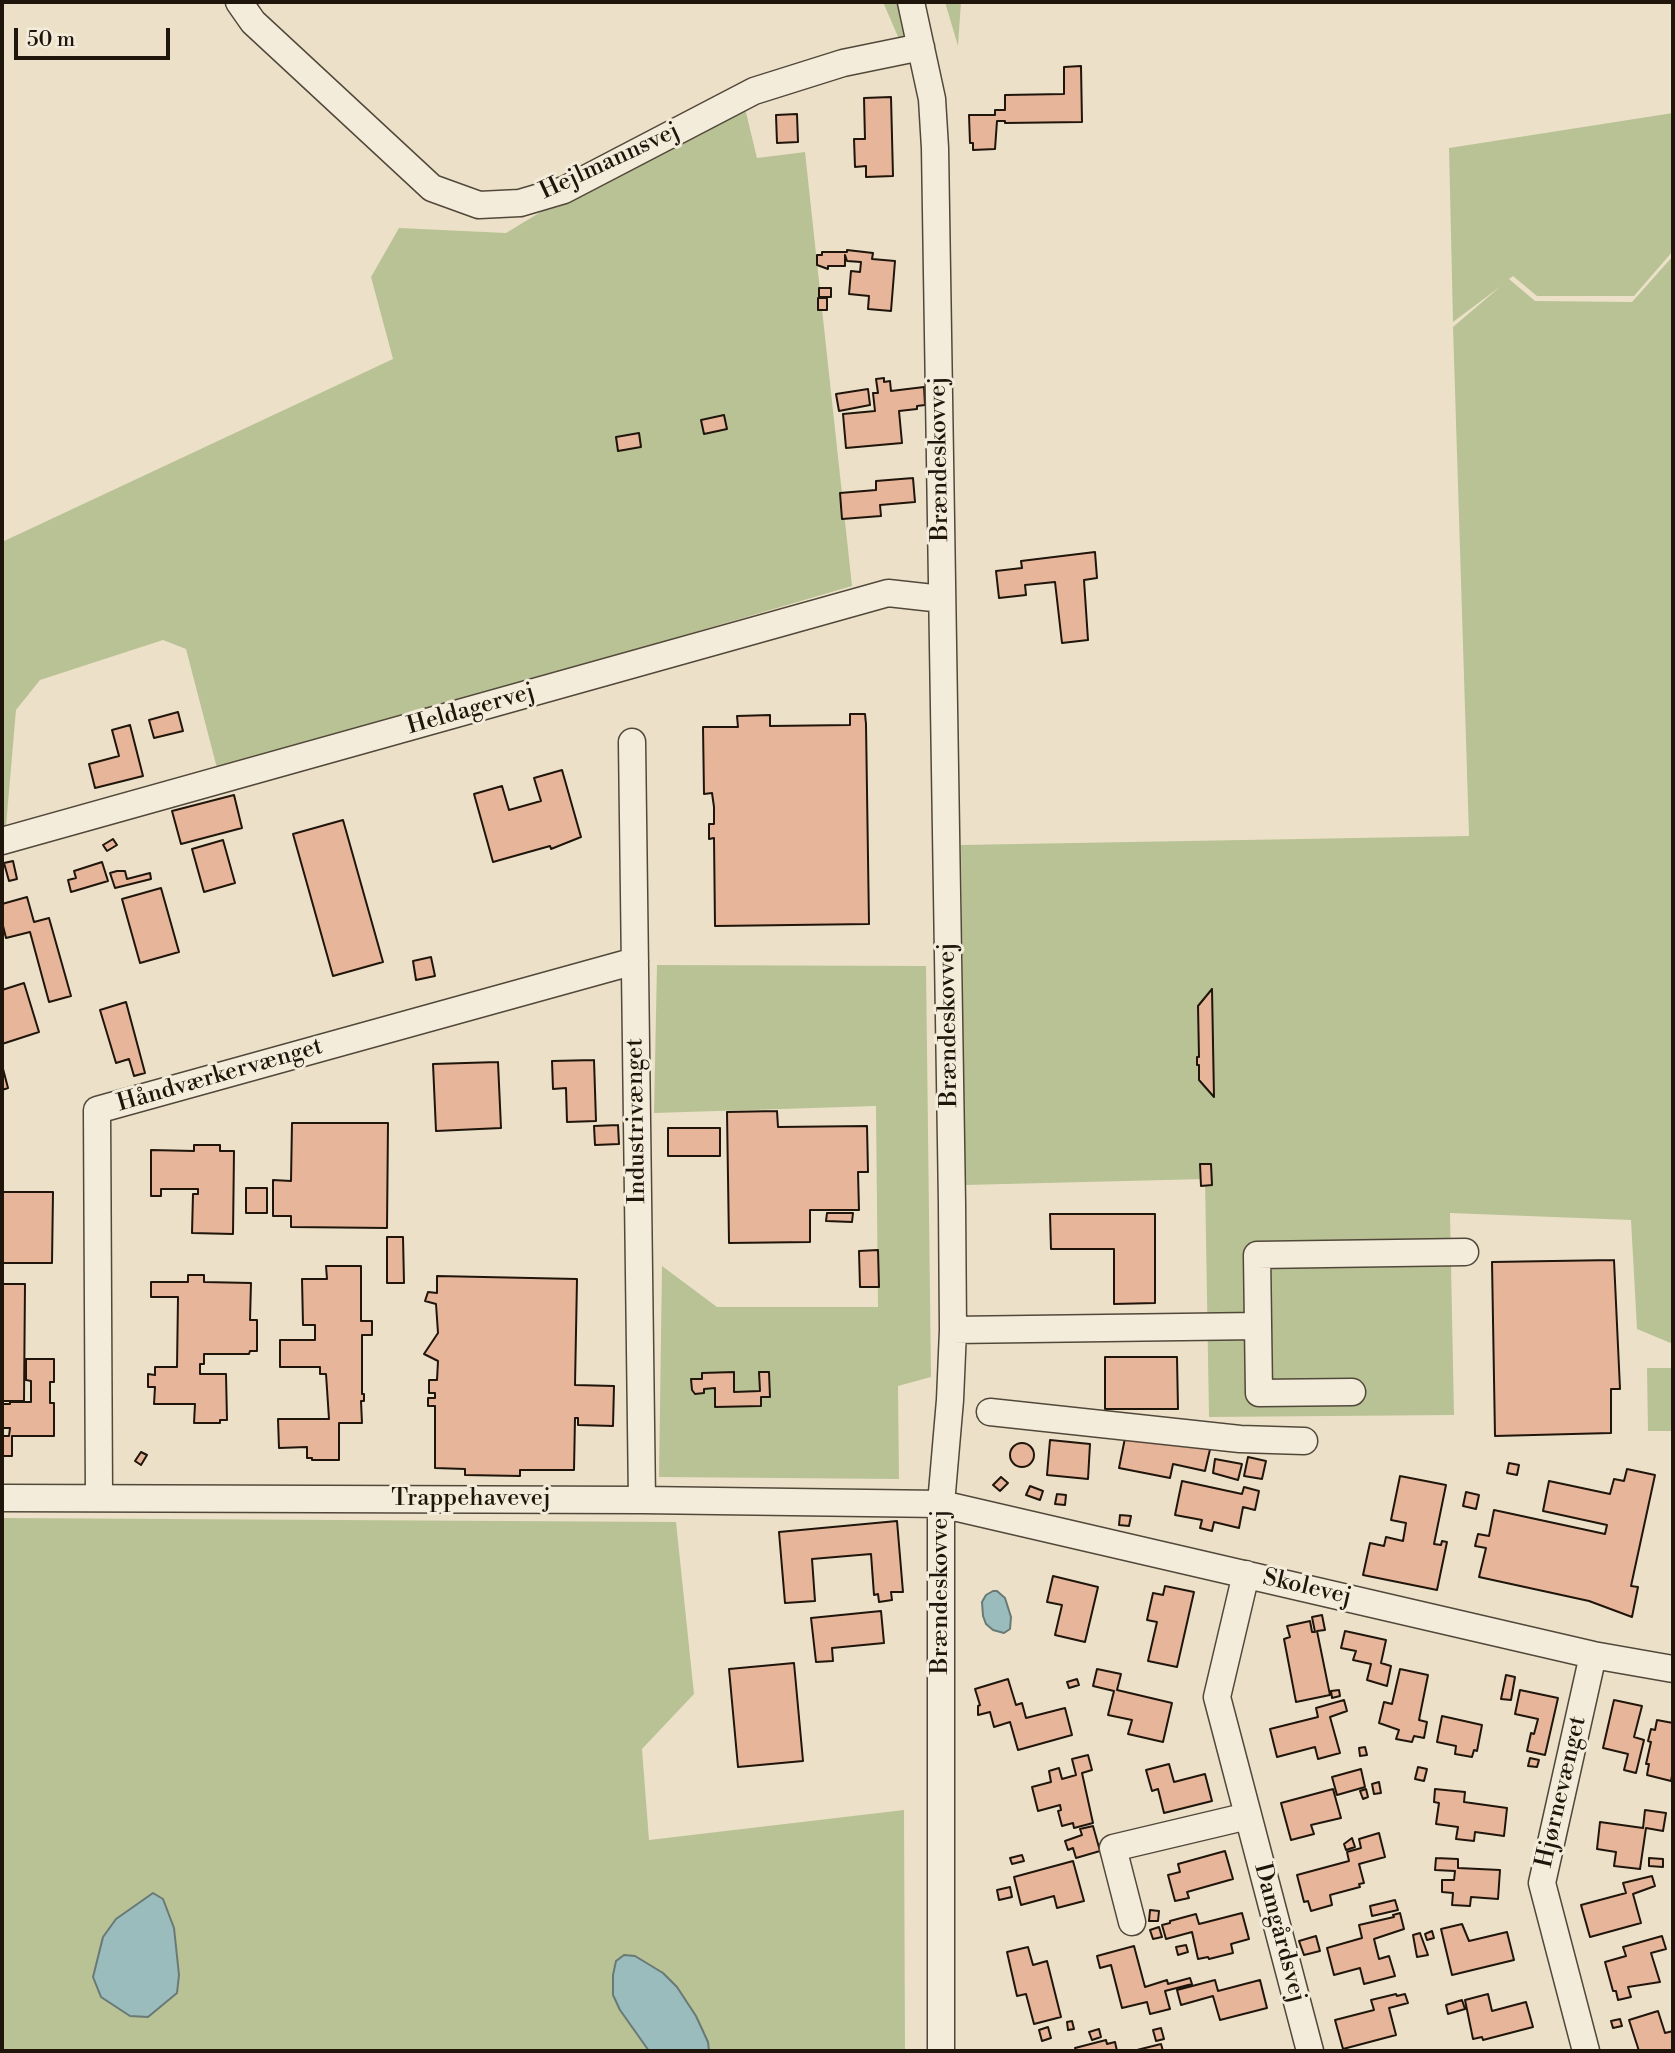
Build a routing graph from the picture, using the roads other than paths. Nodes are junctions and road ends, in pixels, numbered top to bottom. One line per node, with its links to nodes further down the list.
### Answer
1 (239, 2): 3 (street, Hejlmannsvej)
2 (911, 2): 3 (street, Brændeskovvej)
3 (921, 47): 4 (street, Brændeskovvej)
4 (942, 600): 6 (street, Heldagervej); 10 (street, Brændeskovvej)
5 (632, 742): 7 (street, Industrivænget)
6 (2, 841)
7 (635, 961): 15 (street, Håndværkervænget); 16 (street, Industrivænget)
8 (1465, 1252): 9 (street)
9 (1258, 1326): 10 (street); 11 (street)
10 (953, 1330): 17 (street, Brændeskovvej)
11 (1352, 1392)
12 (990, 1412): 13 (street)
13 (1304, 1441)
14 (2, 1498): 15 (street, Trappehavevej)
15 (99, 1498): 16 (street, Trappehavevej)
16 (642, 1500): 17 (street, Trappehavevej)
17 (941, 1504): 18 (street, Skolevej); 23 (street, Brændeskovvej)
18 (1245, 1574): 19 (street, Skolevej); 21 (street, Damgårdsvej)
19 (1593, 1655): 20 (street, Skolevej); 25 (street, Hjørnevænget)
20 (1673, 1669)
21 (1248, 1816): 22 (street); 24 (street, Damgårdsvej)
22 (1132, 1922)
23 (941, 2051)
24 (1310, 2051)
25 (1586, 2051)

